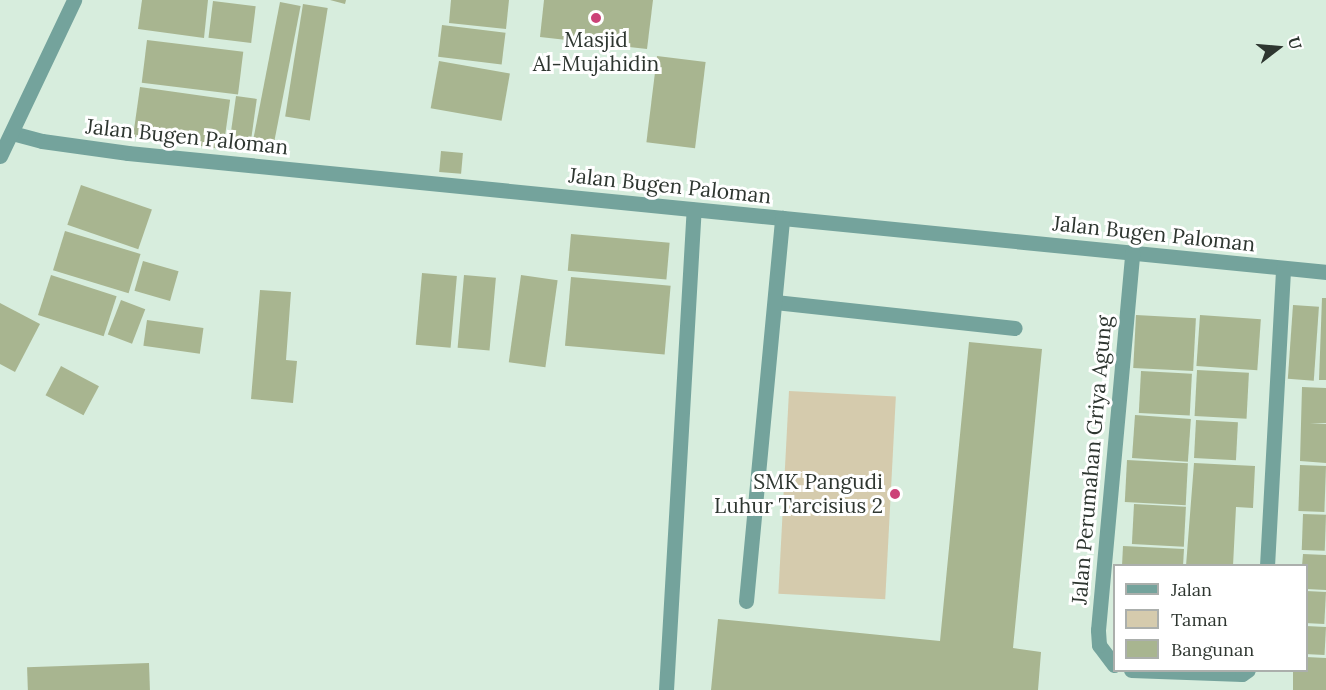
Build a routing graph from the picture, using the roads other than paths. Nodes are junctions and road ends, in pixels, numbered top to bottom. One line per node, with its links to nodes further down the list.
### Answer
1 (74, 0): 2 (street)
2 (12, 133): 3 (street); 4 (street, Jalan Bugen Paloman)
3 (0, 156)
4 (694, 210): 5 (street, Jalan Bugen Paloman); 16 (street)
5 (782, 218): 6 (street, Jalan Bugen Paloman); 9 (street)
6 (1132, 253): 7 (street, Jalan Bugen Paloman); 13 (street, Jalan Perumahan Griya Agung)
7 (1282, 268): 8 (street, Jalan Bugen Paloman); 11 (street)
8 (1326, 272)
9 (775, 302): 10 (street); 12 (street)
10 (1015, 328)
11 (1267, 564)
12 (746, 602)
13 (1113, 664)
14 (1186, 672): 15 (street)
15 (1245, 672)
16 (666, 690)

